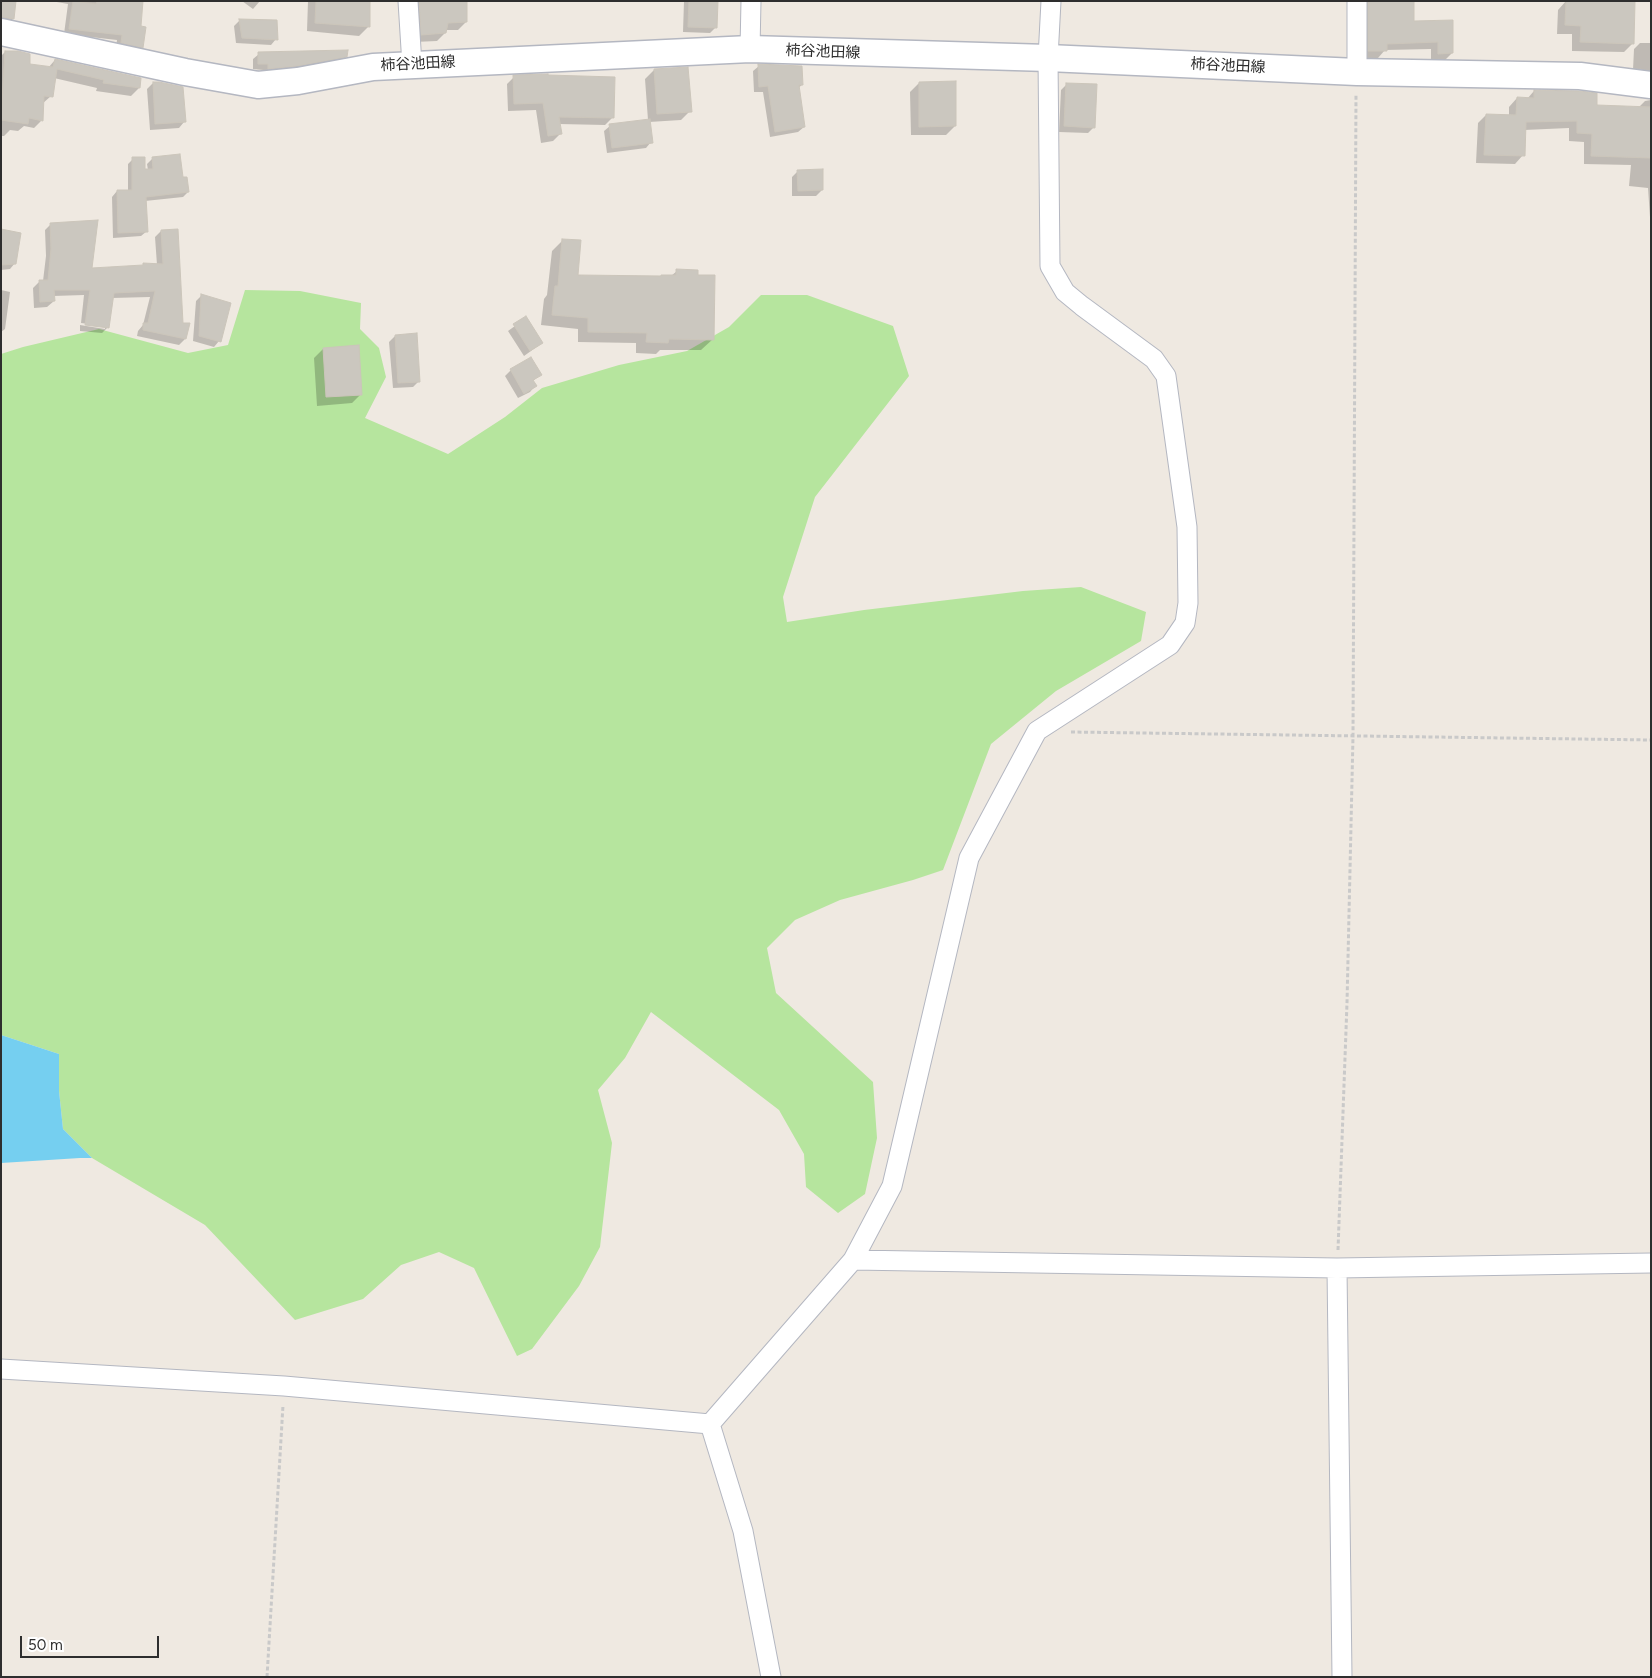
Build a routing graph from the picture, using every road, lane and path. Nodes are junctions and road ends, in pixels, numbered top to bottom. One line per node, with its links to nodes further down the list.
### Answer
1 (408, 1): 8 (street)
2 (751, 1): 6 (street)
3 (1051, 1): 7 (street)
4 (1357, 1): 9 (street)
5 (1, 32): 8 (main road, 柿谷池田線)
6 (750, 50): 7 (main road, 柿谷池田線); 8 (main road, 柿谷池田線)
7 (1048, 58): 9 (main road, 柿谷池田線); 11 (street)
8 (412, 64)
9 (1356, 72): 10 (main road, 柿谷池田線); 12 (path)
10 (1651, 85)
11 (1038, 731): 12 (path); 14 (street)
12 (1353, 736): 13 (path); 16 (path)
13 (1651, 740)
14 (853, 1260): 16 (street); 19 (street)
15 (1651, 1264): 16 (street)
16 (1337, 1268): 22 (street)
17 (1, 1369): 18 (street)
18 (284, 1386): 19 (street); 20 (path)
19 (710, 1424): 21 (street)
20 (266, 1677)
21 (771, 1677)
22 (1342, 1677)

